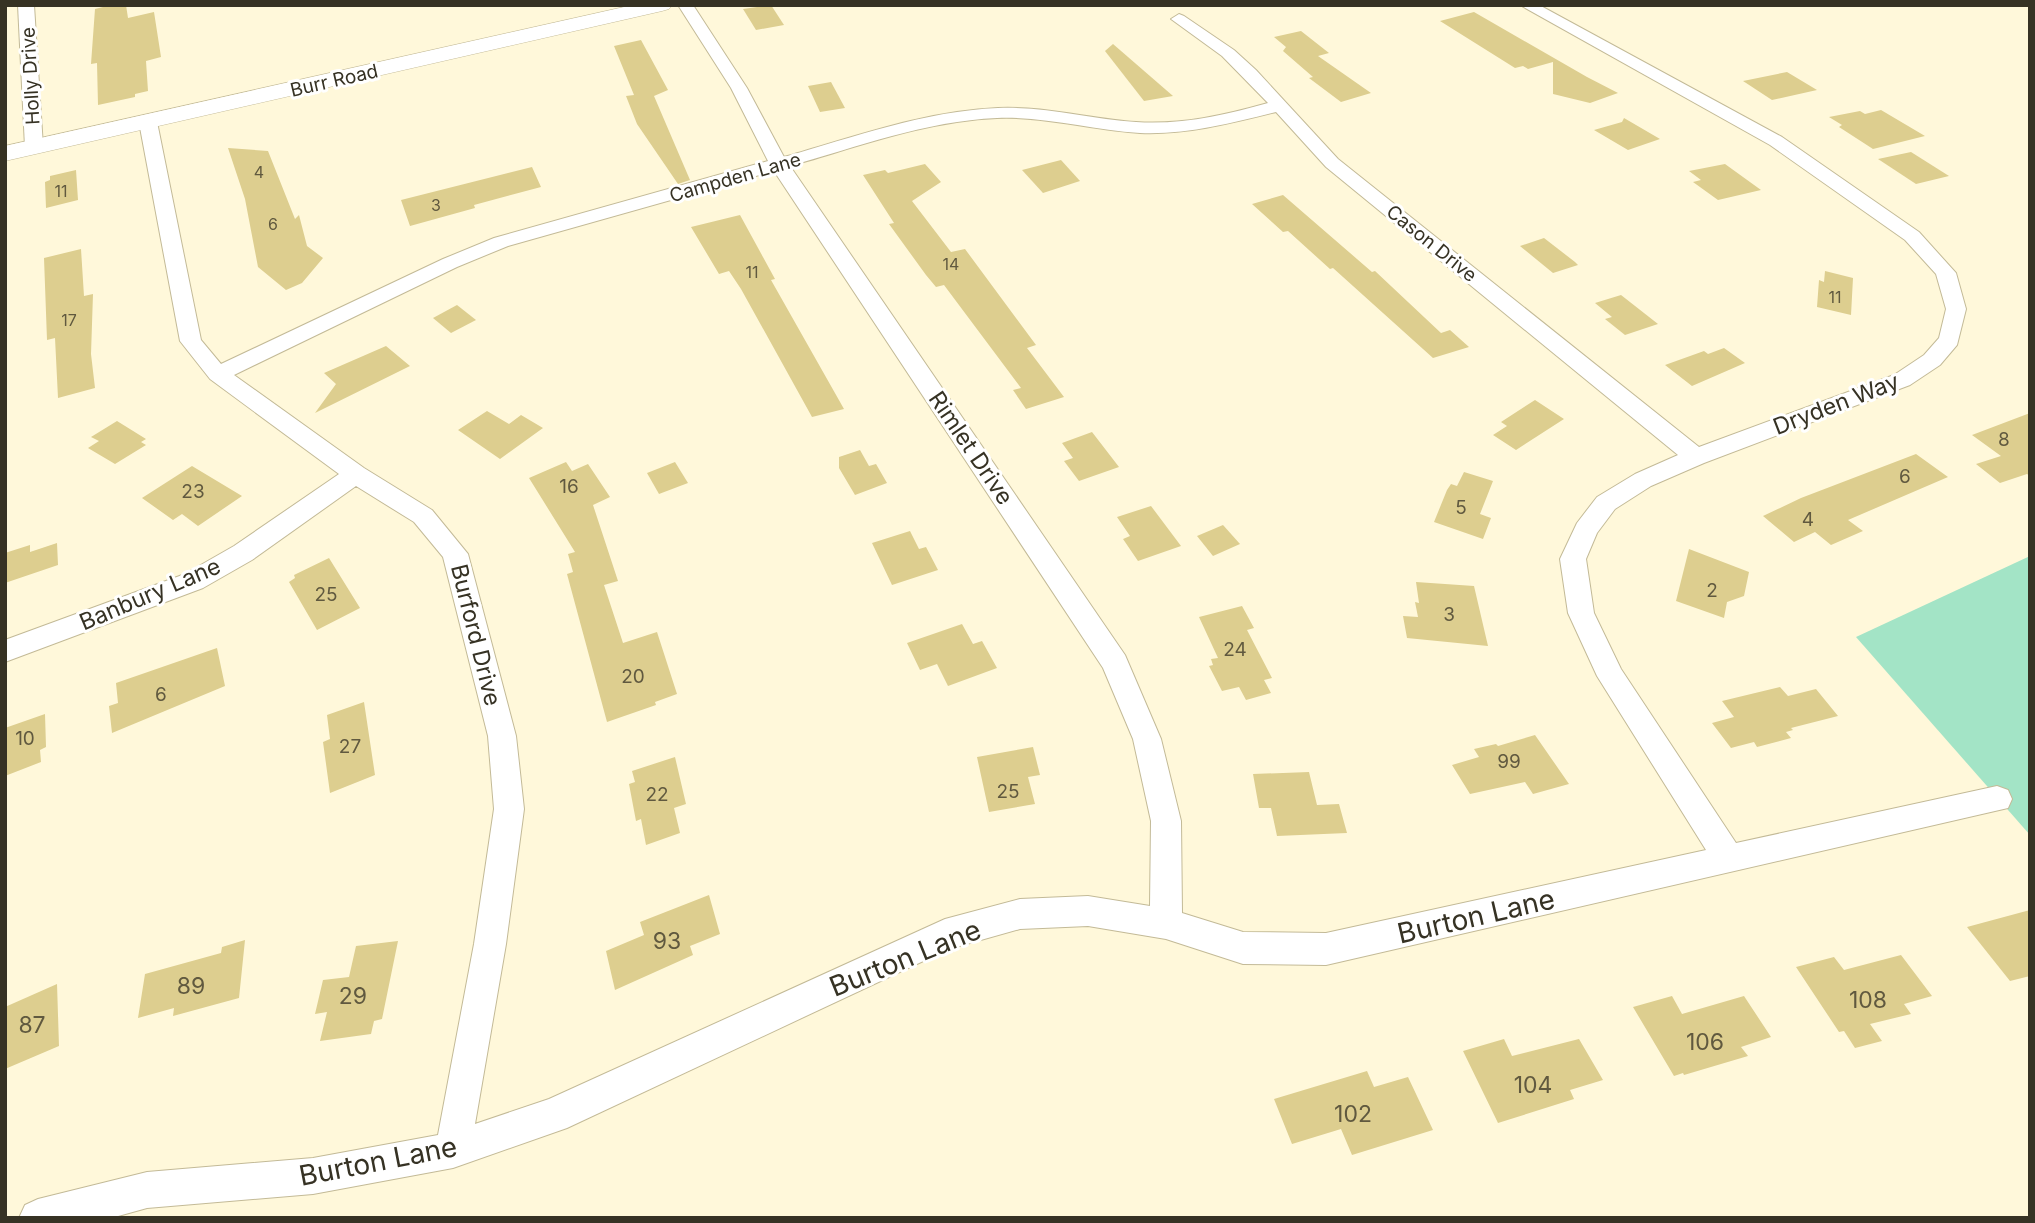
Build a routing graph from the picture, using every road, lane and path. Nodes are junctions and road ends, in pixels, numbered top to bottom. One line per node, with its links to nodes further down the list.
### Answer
1 (26, 5): 8 (street, Holly Drive)
2 (662, 5): 7 (street, Burr Road)
3 (685, 5): 10 (street, Rimlet Drive)
4 (1527, 5): 12 (street, Dryden Way)
5 (1178, 19): 6 (street, Cason Drive)
6 (1278, 106): 10 (street, Campden Lane); 12 (street, Cason Drive)
7 (148, 122): 8 (street, Burr Road); 11 (street, Burford Drive)
8 (34, 147): 9 (street, Burr Road)
9 (5, 154)
10 (779, 164): 11 (street, Campden Lane); 17 (street, Rimlet Drive)
11 (218, 374): 13 (street, Burford Drive)
12 (1696, 457): 16 (street, Dryden Way)
13 (356, 474): 14 (street, Banbury Lane); 18 (street, Burford Drive)
14 (5, 651)
15 (1997, 799): 16 (street, Burton Lane)
16 (1729, 859): 17 (street, Burton Lane)
17 (1166, 924): 18 (street, Burton Lane)
18 (453, 1150): 19 (street, Burton Lane)
19 (38, 1218)

